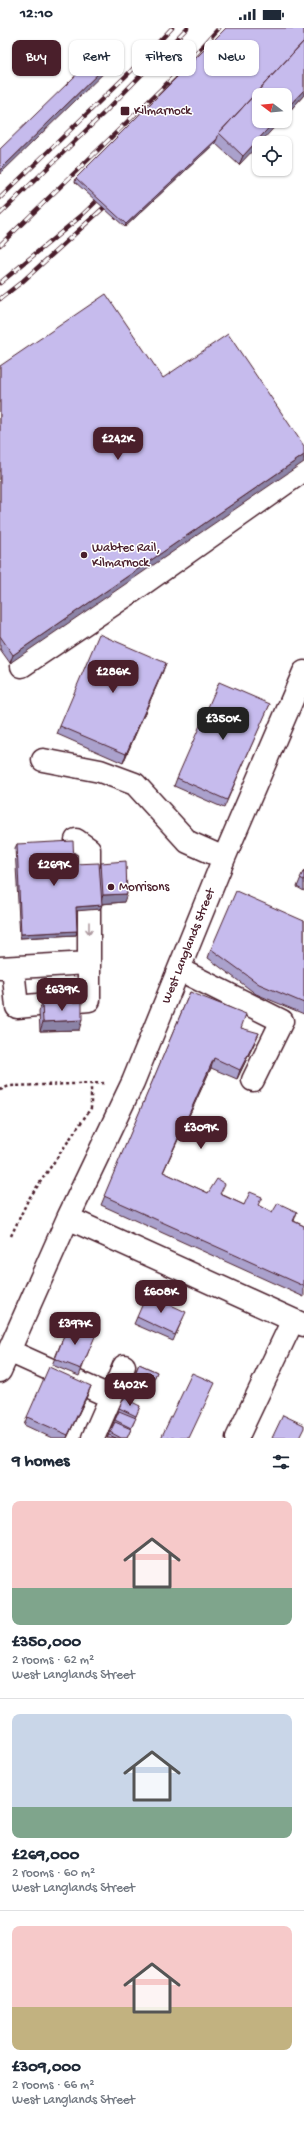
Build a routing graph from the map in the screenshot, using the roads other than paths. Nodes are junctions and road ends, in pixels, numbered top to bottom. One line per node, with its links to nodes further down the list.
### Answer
1 (304, 470): 2 (street)
2 (22, 666)
3 (303, 679): 6 (street, West Langlands Street)
4 (43, 760): 6 (street)
5 (76, 840): 7 (street, one-way to 7)
6 (224, 858): 9 (street, West Langlands Street)
7 (90, 963): 8 (street); 8 (street)
8 (6, 968)
9 (180, 970): 10 (street); 11 (street, West Langlands Street)
10 (252, 1080)
11 (68, 1218): 12 (street); 13 (street, West Langlands Street)
12 (298, 1322): 18 (street)
13 (9, 1351): 15 (street, West Langlands Street); 16 (street)
14 (124, 1366): 16 (street)
15 (0, 1371)
16 (111, 1397): 17 (street)
17 (93, 1438)
18 (237, 1438)

